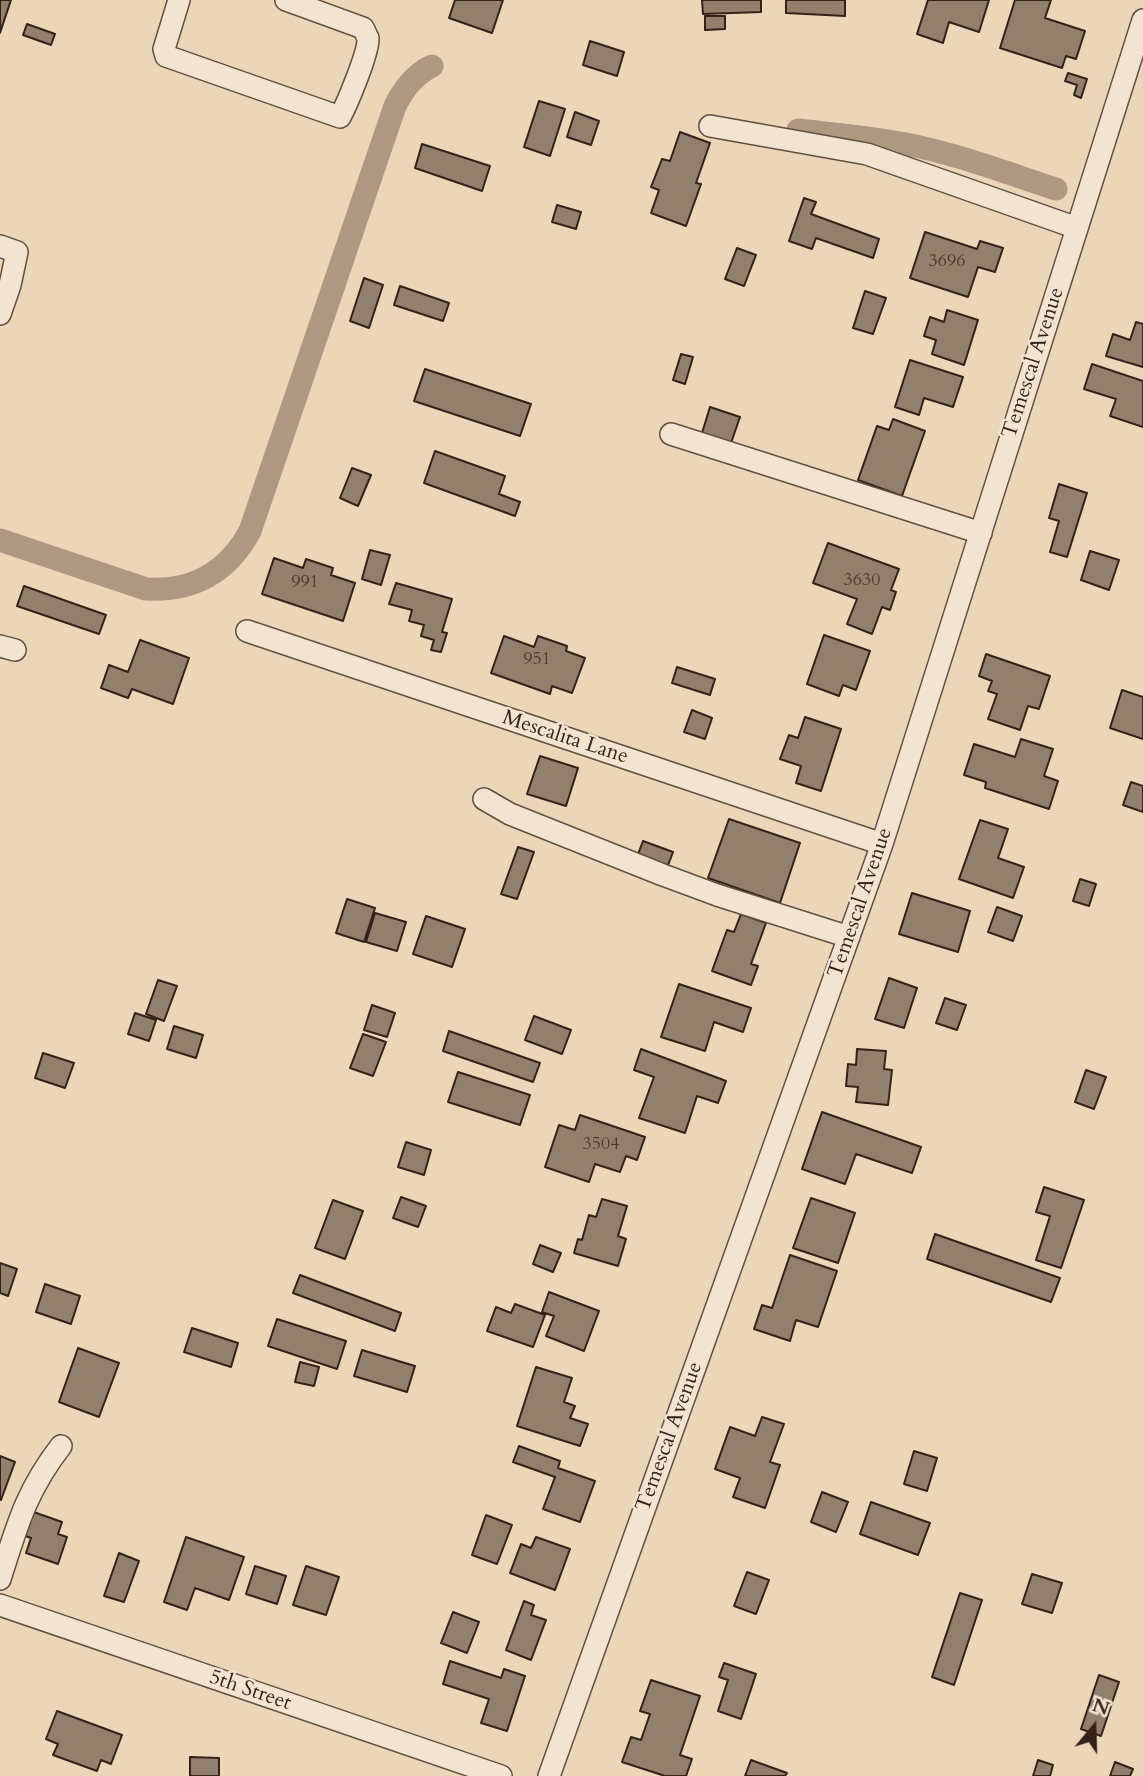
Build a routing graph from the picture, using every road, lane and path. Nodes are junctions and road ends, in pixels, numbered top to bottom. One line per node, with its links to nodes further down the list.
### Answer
1 (179, 0): 2 (street)
2 (286, 0)
3 (1143, 20): 5 (street, Temescal Avenue)
4 (710, 126): 5 (street)
5 (1077, 228): 9 (street, Temescal Avenue)
6 (0, 246): 7 (street)
7 (0, 314)
8 (671, 434): 9 (street)
9 (981, 533): 12 (street, Temescal Avenue)
10 (247, 631): 12 (street, Mescalita Lane)
11 (484, 799): 13 (street)
12 (882, 844): 13 (street, Temescal Avenue)
13 (849, 937): 18 (street, Temescal Avenue)
14 (61, 1446): 15 (street)
15 (0, 1579)
16 (0, 1605): 17 (street, 5th Street)
17 (501, 1776)
18 (549, 1776)

